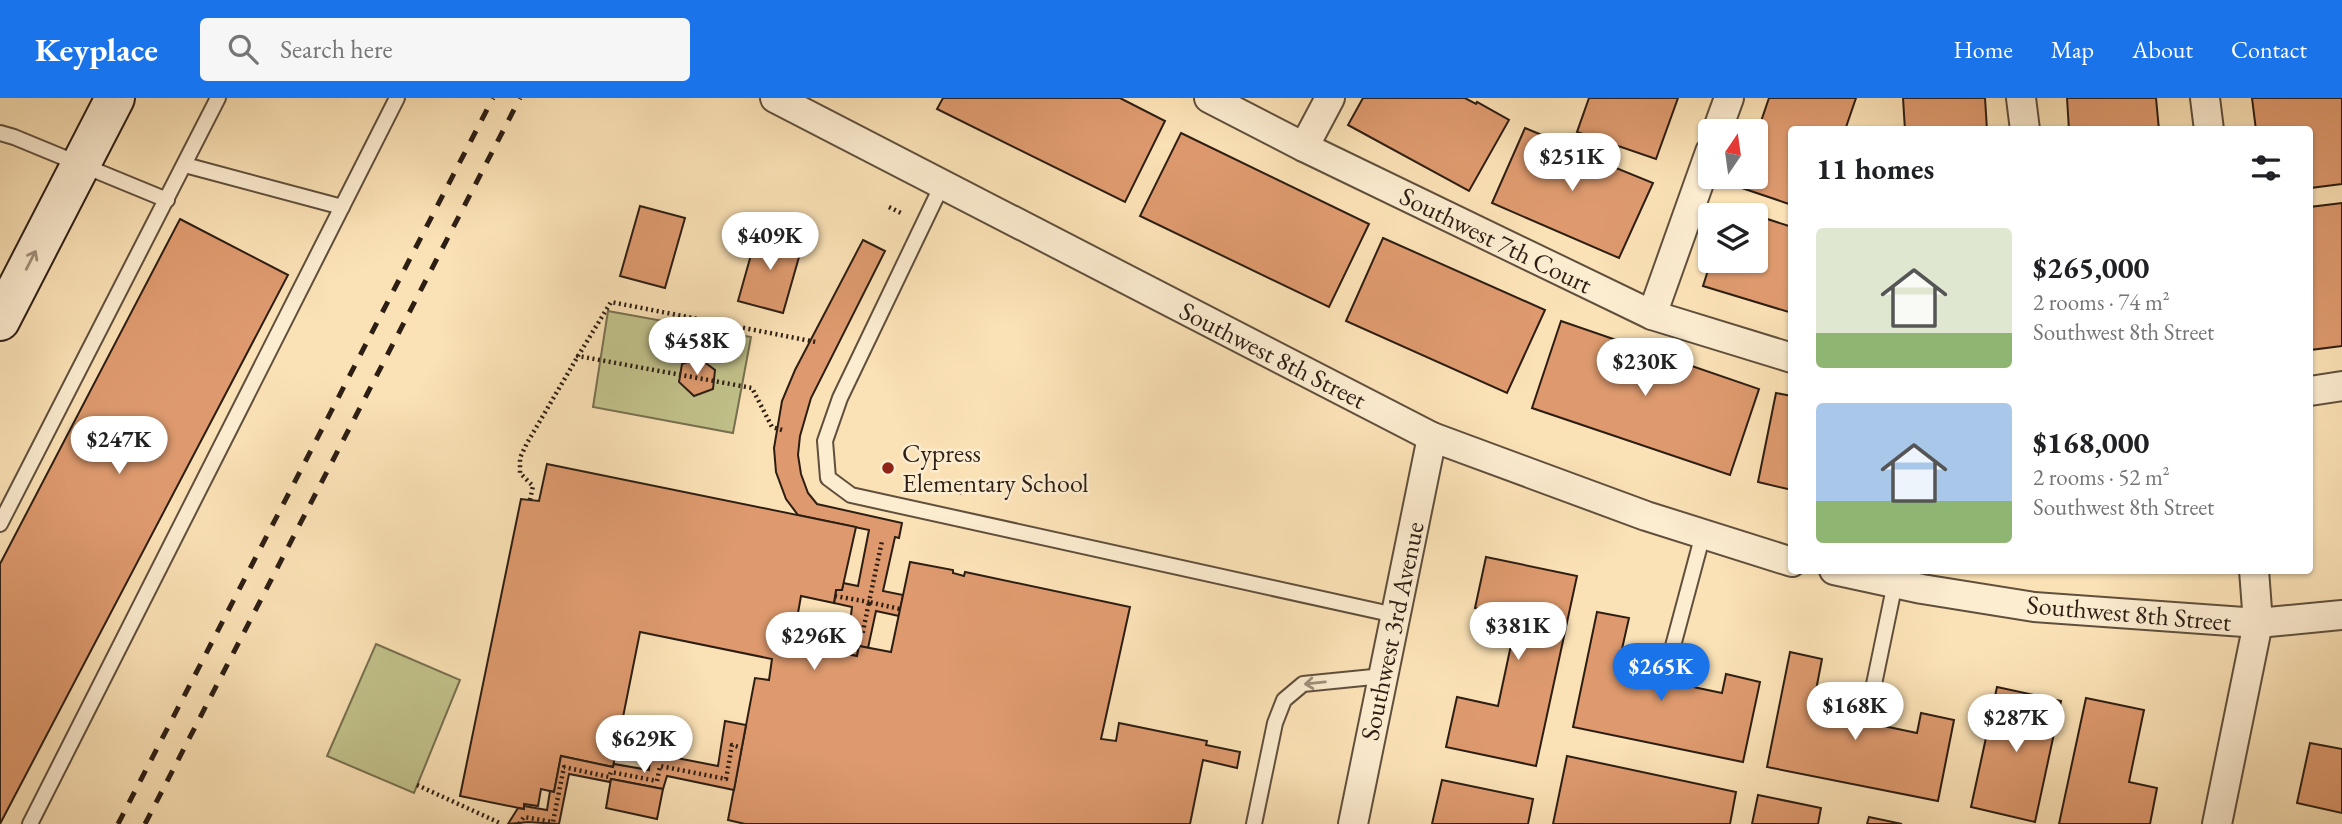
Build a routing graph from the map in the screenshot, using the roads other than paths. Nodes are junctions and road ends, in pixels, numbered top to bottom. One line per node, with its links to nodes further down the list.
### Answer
1 (115, 98): 15 (main road)
2 (218, 98): 16 (lane)
3 (397, 98): 20 (lane)
4 (775, 98): 17 (street, Southwest 8th Street)
5 (1209, 98): 14 (street, Southwest 7th Court)
6 (1330, 98): 14 (street)
7 (1729, 98): 10 (street)
8 (2021, 98): 11 (street)
9 (2205, 98): 12 (street)
10 (1721, 119)
11 (2024, 126)
12 (2208, 126)
13 (0, 133): 15 (lane)
14 (1304, 147): 21 (street, Southwest 7th Court)
15 (81, 164): 19 (lane); 22 (main road, one-way to 15)
16 (185, 164): 19 (lane); 20 (lane)
17 (942, 185): 26 (street, Southwest 8th Street); 33 (lane)
18 (1698, 186): 21 (street)
19 (167, 200): 27 (lane)
20 (342, 207): 39 (lane)
21 (1652, 315): 23 (street, Southwest 7th Court)
22 (0, 321)
23 (1788, 357)
24 (2342, 386): 25 (street)
25 (2313, 391)
26 (1432, 437): 28 (street, Southwest 8th Street); 33 (street, Southwest 3rd Avenue)
27 (0, 524)
28 (1703, 534): 29 (street, Southwest 8th Street); 36 (lane)
29 (1788, 561)
30 (1853, 574): 32 (street, Southwest 8th Street)
31 (2254, 574): 35 (street)
32 (1895, 583): 35 (street, Southwest 8th Street); 38 (lane)
33 (1395, 615): 37 (street, Southwest 3rd Avenue)
34 (2342, 615): 35 (street, Southwest 8th Street)
35 (2258, 623): 42 (street)
36 (1674, 646)
37 (1382, 676): 40 (lane, one-way to 40); 41 (street, Southwest 3rd Avenue)
38 (1873, 689)
39 (30, 824)
40 (1254, 824)
41 (1353, 824)
42 (2217, 824)

